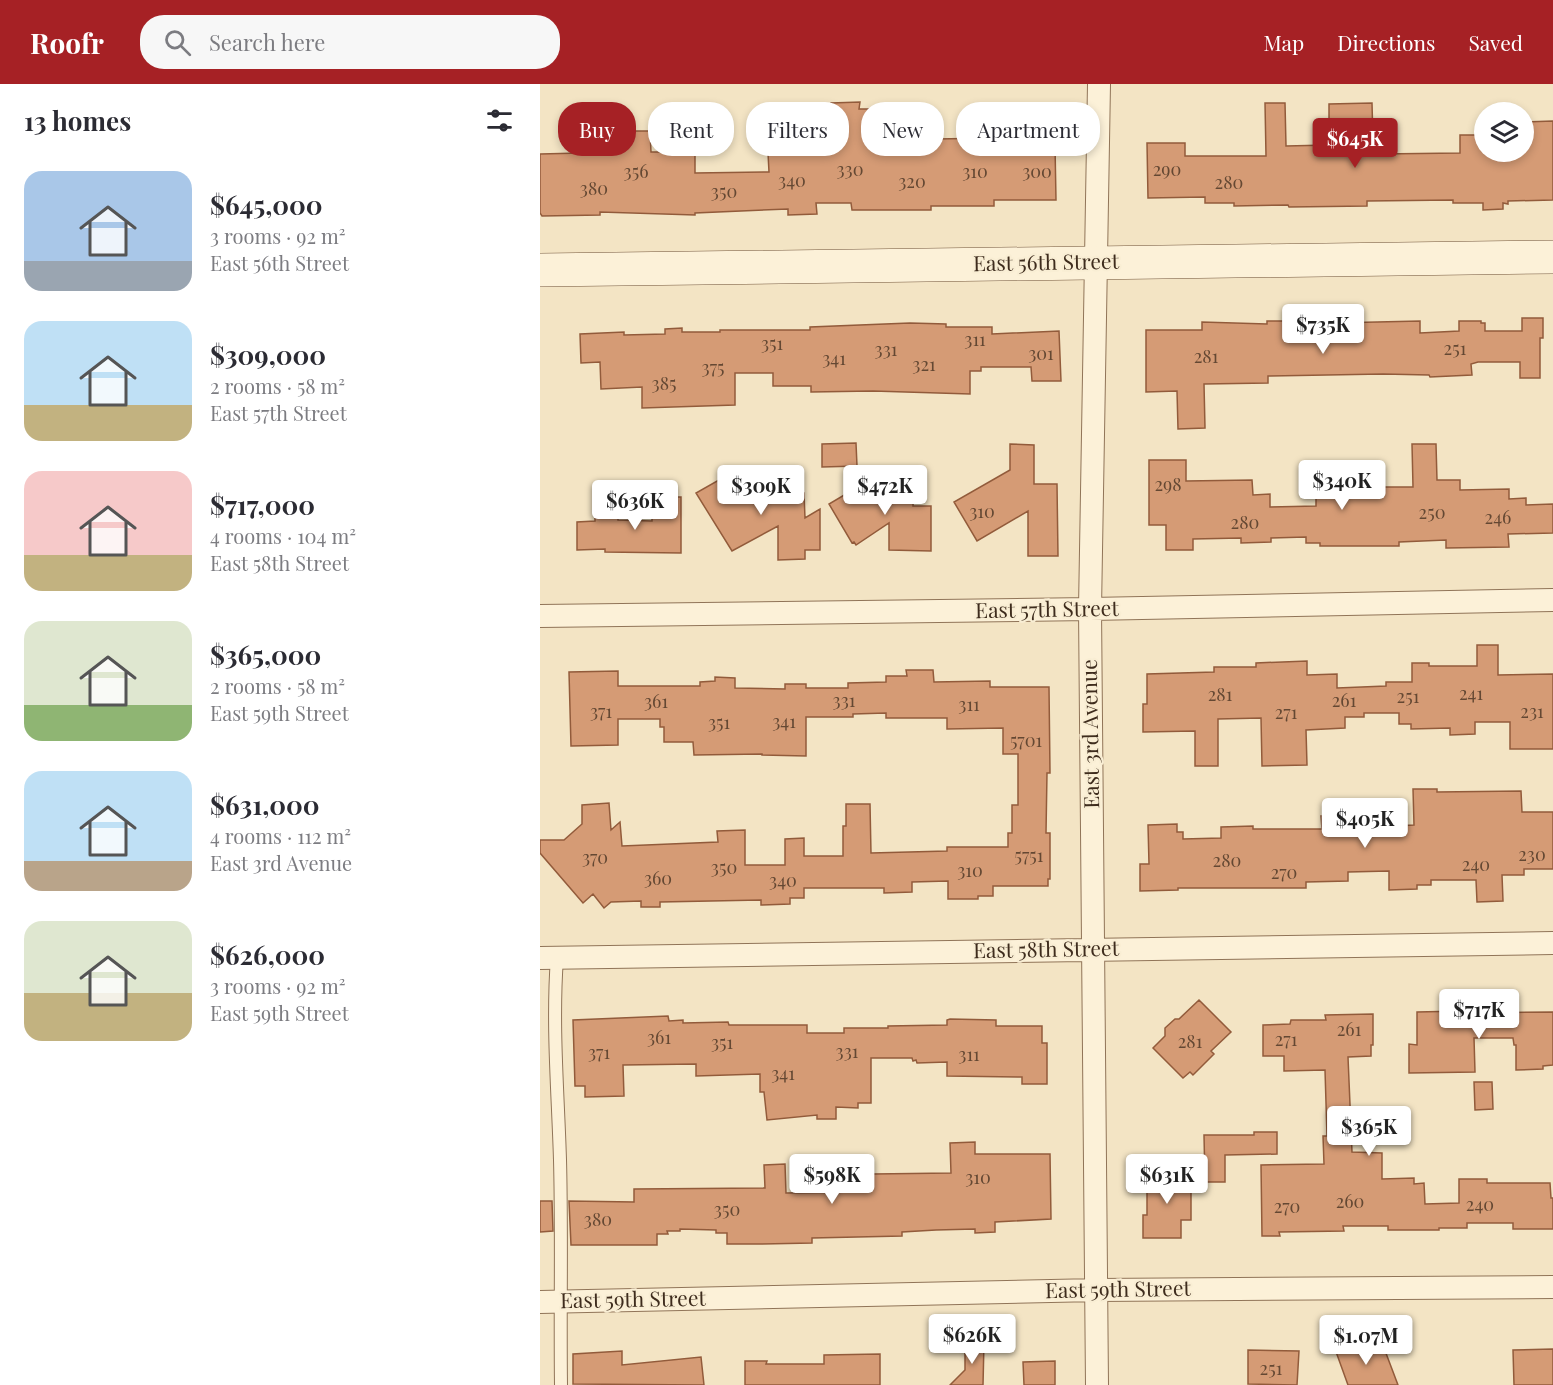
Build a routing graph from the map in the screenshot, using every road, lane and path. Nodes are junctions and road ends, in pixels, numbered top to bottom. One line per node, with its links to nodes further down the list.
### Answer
1 (1099, 84): 3 (street, East 3rd Avenue)
2 (1553, 257): 3 (street, East 56th Street)
3 (1097, 263): 4 (street, East 56th Street); 6 (street, East 3rd Avenue)
4 (540, 270)
5 (1553, 600): 6 (street, East 57th Street)
6 (1090, 609): 7 (street, East 57th Street); 9 (street, East 3rd Avenue)
7 (540, 616)
8 (1553, 943): 9 (street, East 58th Street)
9 (1093, 949): 10 (street, East 58th Street); 12 (street, East 3rd Avenue)
10 (548, 958): 13 (lane)
11 (1553, 1287): 12 (street, East 59th Street)
12 (1097, 1290): 13 (street, East 59th Street); 15 (street, East 3rd Avenue)
13 (550, 1302): 14 (lane)
14 (561, 1385)
15 (1097, 1385)

